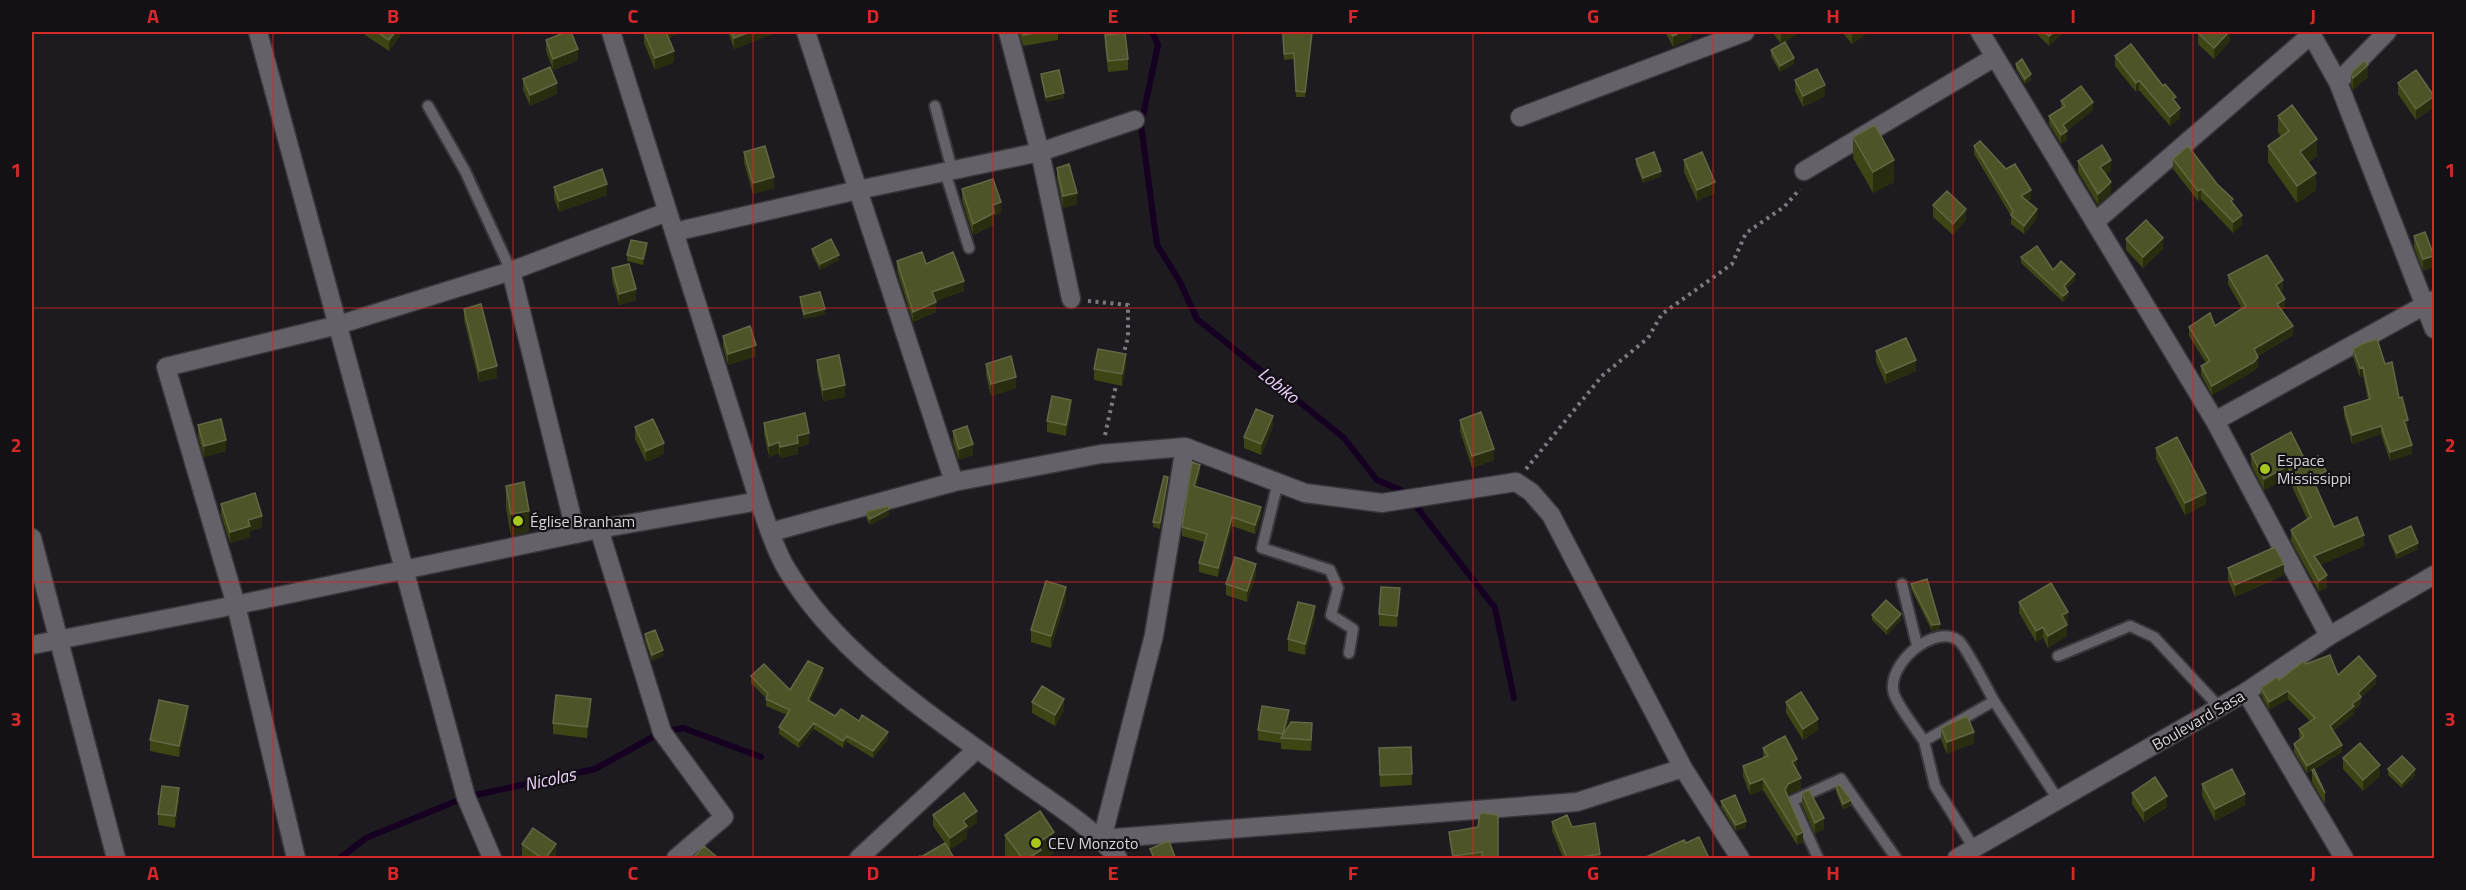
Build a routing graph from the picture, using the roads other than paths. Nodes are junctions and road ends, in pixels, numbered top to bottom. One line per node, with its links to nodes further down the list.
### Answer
1 (258, 32): 26 (street)
2 (611, 32): 19 (street)
3 (806, 32): 18 (street)
4 (1008, 32): 15 (street)
5 (1744, 32): 13 (street)
6 (1980, 32): 9 (street)
7 (2387, 32): 10 (street)
8 (2311, 33): 10 (street); 20 (street)
9 (1995, 57): 17 (street); 20 (street)
10 (2338, 82): 25 (street)
11 (428, 106): 23 (lane)
12 (935, 106): 16 (lane)
13 (1520, 117)
14 (1135, 120): 15 (street)
15 (1040, 152): 16 (street); 24 (street)
16 (948, 171): 18 (street); 22 (lane)
17 (1804, 171)
18 (858, 190): 21 (street); 30 (street)
19 (667, 212): 21 (street); 23 (street)
20 (2096, 221): 28 (street)
21 (674, 232): 32 (street)
22 (969, 248)
23 (511, 271): 26 (street); 35 (street)
24 (1071, 299)
25 (2430, 302): 27 (street); 28 (street)
26 (338, 324): 37 (street); 40 (street)
27 (2434, 329)
28 (2215, 422): 41 (street)
29 (1185, 447): 30 (street); 31 (street); 54 (street)
30 (954, 482): 34 (street)
31 (1278, 482): 45 (lane); 52 (street)
32 (759, 501): 33 (street); 34 (street)
33 (598, 529): 35 (street); 59 (street)
34 (771, 532): 51 (street)
35 (576, 534): 37 (street)
36 (32, 538): 42 (street)
37 (405, 570): 40 (street); 58 (street)
38 (2434, 575): 41 (street, Boulevard Sasa)
39 (1902, 584): 44 (lane)
40 (236, 606): 42 (street); 57 (street)
41 (2329, 636): 47 (street, Boulevard Sasa)
42 (59, 639): 43 (street); 56 (street)
43 (32, 645)
44 (1917, 645): 48 (lane); 50 (lane)
45 (1349, 653)
46 (2058, 656): 49 (lane)
47 (2246, 692): 49 (street, Boulevard Sasa); 66 (street)
48 (1994, 701): 50 (lane); 53 (lane)
49 (2220, 708): 53 (street, Boulevard Sasa)
50 (1924, 741): 55 (lane)
51 (977, 749): 54 (street); 60 (street)
52 (1683, 768): 54 (street); 62 (street)
53 (2059, 801): 55 (street, Boulevard Sasa)
54 (1102, 839): 61 (street)
55 (1974, 848): 65 (street, Boulevard Sasa)
56 (116, 858)
57 (296, 858)
58 (492, 858)
59 (676, 858)
60 (859, 858)
61 (1118, 858)
62 (1740, 858)
63 (1818, 858): 64 (lane)
64 (1896, 858)
65 (1957, 858)
66 (2344, 858)

